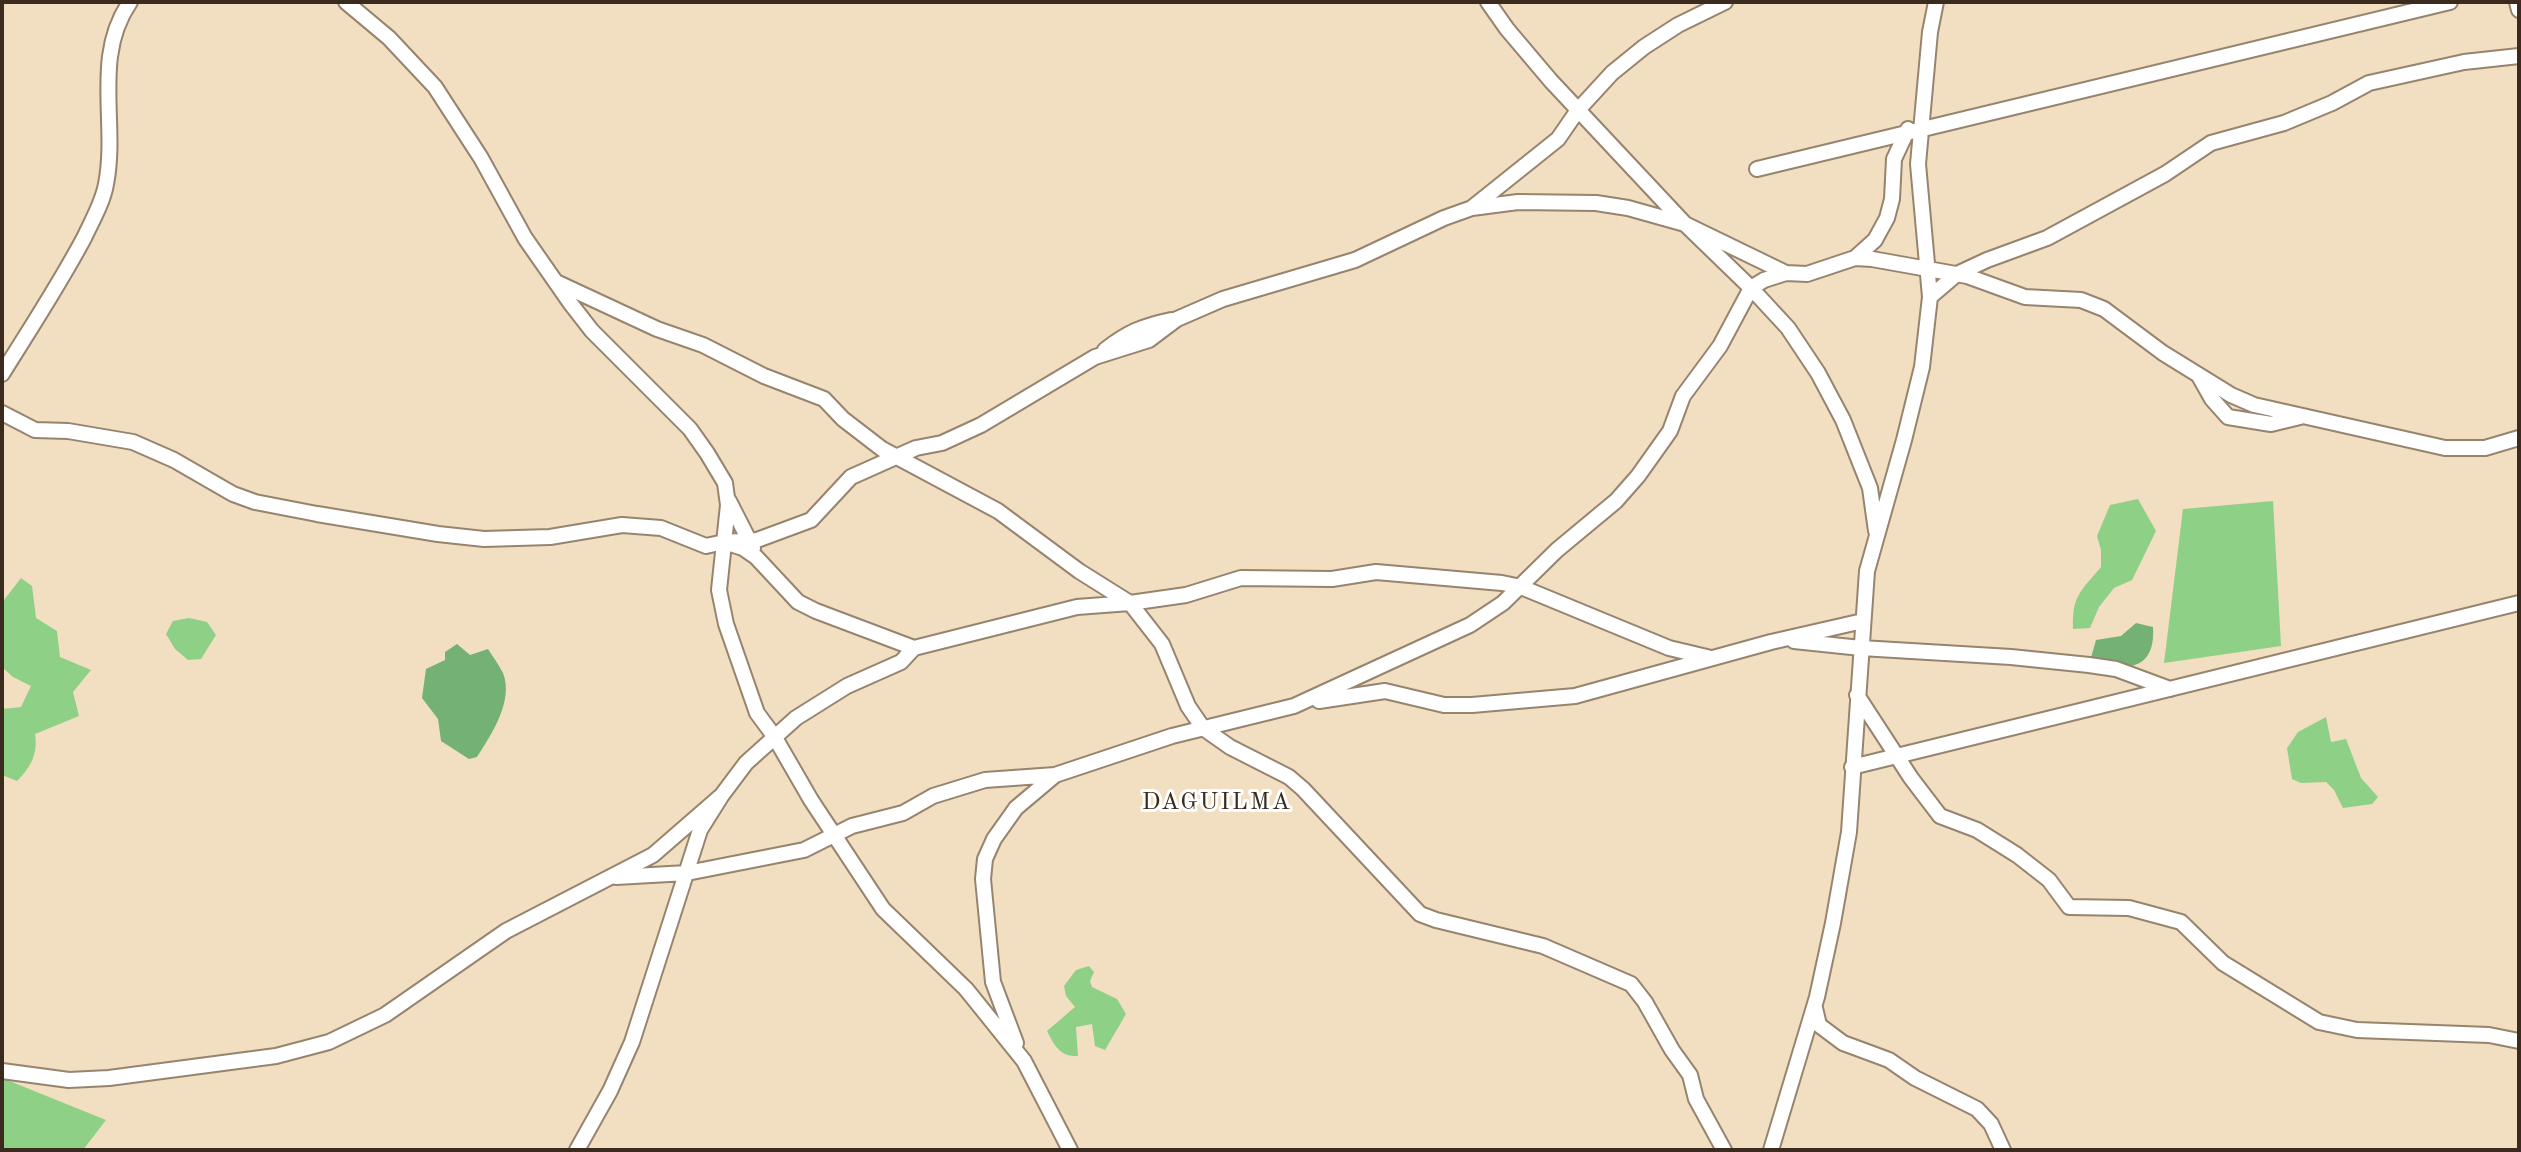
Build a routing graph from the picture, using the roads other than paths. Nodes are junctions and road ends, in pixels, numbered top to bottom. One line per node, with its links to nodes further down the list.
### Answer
1 (130, 2): 24 (street)
2 (346, 2): 21 (street)
3 (1488, 2): 11 (street)
4 (1725, 2): 11 (street)
5 (1936, 2): 10 (street)
6 (2450, 2): 12 (street)
7 (2517, 2): 8 (street)
8 (2519, 10)
9 (2519, 56): 20 (street)
10 (1924, 103): 12 (street); 13 (street)
11 (1578, 110): 15 (street); 16 (street)
12 (1921, 129): 13 (street); 18 (street)
13 (1906, 133): 14 (street); 17 (street)
14 (1757, 169)
15 (1472, 208): 16 (street); 29 (street)
16 (1685, 224): 19 (street); 22 (street)
17 (1855, 258): 18 (street); 19 (street)
18 (1929, 269): 20 (street); 23 (street)
19 (1786, 273): 22 (street)
20 (1957, 274): 23 (street); 25 (street)
21 (556, 282): 29 (street); 30 (street)
22 (1751, 288): 31 (street); 35 (street)
23 (1930, 297): 31 (street)
24 (2, 374)
25 (2198, 374): 27 (street); 27 (street)
26 (2, 413): 33 (street)
27 (2304, 415): 28 (street)
28 (2519, 438)
29 (896, 458): 32 (street); 36 (street)
30 (726, 494): 32 (street); 33 (street)
31 (1877, 536): 38 (street)
32 (748, 541): 33 (street); 34 (street)
33 (724, 542): 34 (street); 47 (street)
34 (762, 565): 40 (street)
35 (1521, 587): 36 (street); 42 (street); 45 (street)
36 (1130, 603): 40 (street); 46 (street)
37 (2519, 603): 43 (street)
38 (1863, 621): 39 (street); 41 (street)
39 (1782, 640): 41 (street); 42 (street)
40 (914, 648): 47 (street)
41 (1861, 648): 43 (street); 44 (street)
42 (1711, 658): 45 (street)
43 (2170, 689): 48 (street)
44 (1857, 695): 48 (street); 49 (street)
45 (1294, 706): 46 (street)
46 (1203, 728): 50 (street); 61 (street)
47 (774, 736): 51 (street); 52 (street)
48 (1897, 756): 49 (street); 56 (street)
49 (1852, 767): 55 (street)
50 (1055, 775): 52 (street); 57 (street)
51 (722, 795): 53 (street); 54 (street)
52 (835, 834): 53 (street); 57 (street)
53 (687, 873): 54 (street); 59 (street)
54 (616, 877): 58 (street)
55 (1814, 1006): 62 (street); 63 (street)
56 (2519, 1041)
57 (1024, 1061): 60 (street)
58 (2, 1071)
59 (577, 1150)
60 (1070, 1150)
61 (1724, 1150)
62 (1771, 1150)
63 (2003, 1150)

